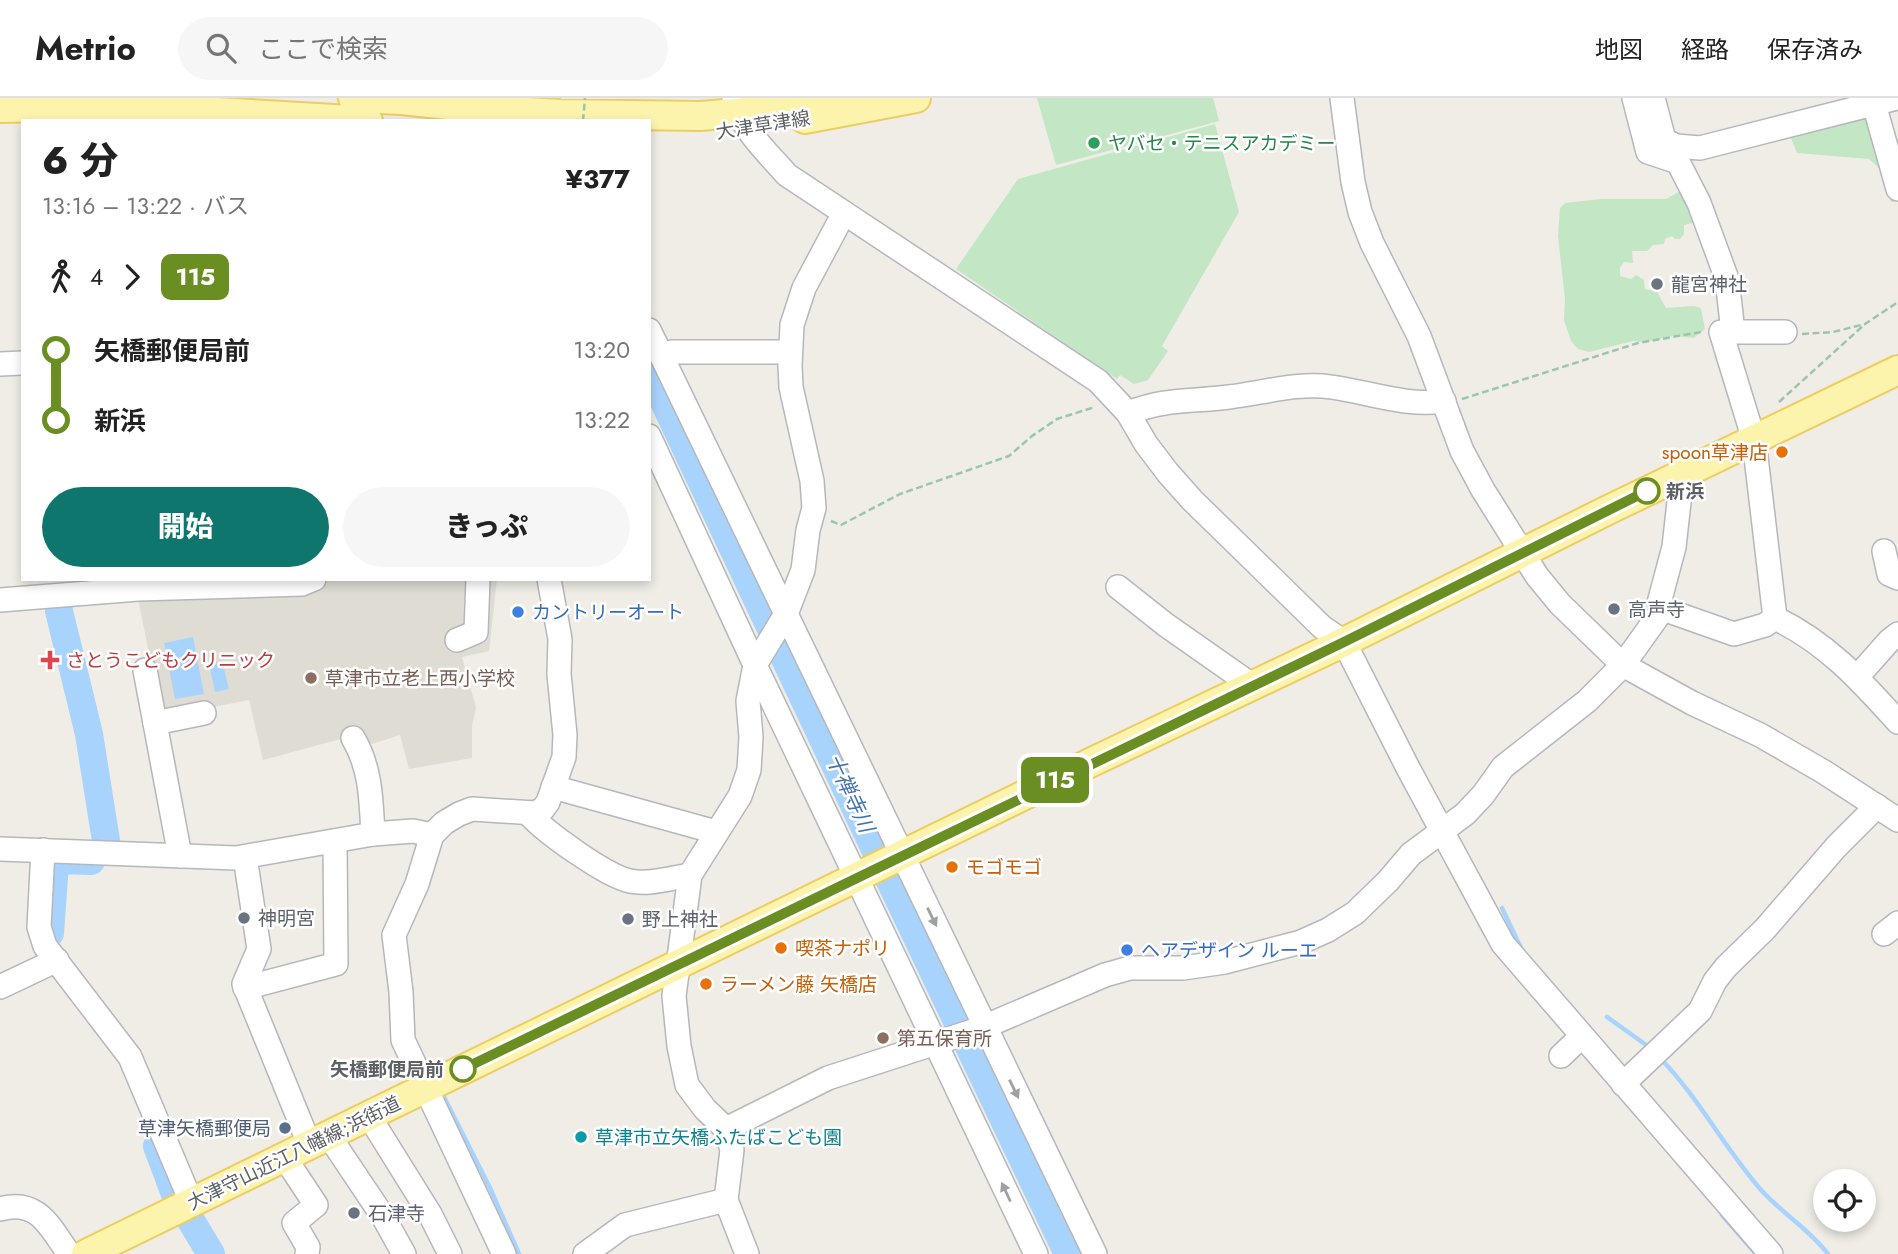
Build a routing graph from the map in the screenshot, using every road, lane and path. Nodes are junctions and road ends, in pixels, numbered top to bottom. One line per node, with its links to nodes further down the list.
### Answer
1 (353, 98): 12 (main road, 大津草津線)
2 (585, 98): 12 (path, bridge)
3 (827, 98): 13 (main road, 大津草津線)
4 (916, 98): 13 (main road, 大津草津線)
5 (1342, 98): 28 (street)
6 (1634, 98): 20 (street)
7 (1653, 98): 9 (street)
8 (1896, 98): 9 (street)
9 (1874, 104): 16 (street)
10 (0, 108): 11 (main road)
11 (265, 111): 14 (main road)
12 (562, 112): 13 (main road, 大津草津線)
13 (740, 113): 15 (main road, 大津草津線); 17 (street)
14 (347, 119)
15 (651, 135)
16 (1898, 188)
17 (844, 213): 23 (street); 30 (street)
18 (1898, 302): 19 (path)
19 (1865, 324): 21 (path); 29 (path)
20 (1727, 332): 21 (street); 28 (path); 32 (street)
21 (1785, 332)
22 (651, 334): 24 (street)
23 (790, 352): 24 (street); 34 (street)
24 (662, 356): 44 (street)
25 (21, 363): 26 (street)
26 (0, 364)
27 (1898, 370): 32 (main road, 大津守山近江八幡線;浜街道)
28 (1444, 403): 30 (street); 36 (street)
29 (1773, 409)
30 (1126, 410): 34 (path); 48 (street)
31 (651, 440): 49 (street)
32 (1754, 440): 33 (main road, 大津守山近江八幡線;浜街道); 45 (street)
33 (1670, 479): 36 (main road, 大津守山近江八幡線;浜街道); 43 (street)
34 (810, 523): 44 (street)
35 (1884, 551): 37 (street)
36 (1523, 553): 48 (main road, 大津守山近江八幡線;浜街道); 50 (street)
37 (1898, 578)
38 (309, 581): 42 (street)
39 (478, 581): 47 (street)
40 (549, 581): 58 (street)
41 (1118, 587): 53 (street)
42 (0, 600)
43 (1663, 609): 45 (street); 50 (street)
44 (784, 617): 49 (street); 71 (street)
45 (1774, 618): 52 (street)
46 (1898, 634): 52 (street)
47 (457, 640)
48 (1344, 642): 53 (main road, 大津守山近江八幡線;浜街道); 62 (street)
49 (756, 662): 63 (street); 73 (street)
50 (1623, 665): 59 (street); 62 (street)
51 (145, 670): 56 (street)
52 (1858, 676): 55 (street)
53 (1253, 686): 71 (main road, 大津守山近江八幡線;浜街道)
54 (204, 713): 56 (street)
55 (1897, 720)
56 (155, 723): 69 (street)
57 (353, 738): 64 (street)
58 (553, 787): 60 (street); 63 (street)
59 (1877, 806): 61 (street); 82 (street)
60 (528, 814): 65 (street); 72 (street)
61 (1898, 820)
62 (1443, 830): 78 (street); 79 (street)
63 (716, 832): 72 (street)
64 (373, 834): 65 (street); 66 (street)
65 (432, 835): 83 (street)
66 (335, 841): 70 (street); 77 (street)
67 (0, 849): 68 (street)
68 (43, 850): 69 (street); 74 (street)
69 (180, 856): 70 (street)
70 (245, 857): 77 (street)
71 (899, 857): 73 (main road, 大津守山近江八幡線;浜街道); 78 (street, one-way to 78)
72 (690, 875): 75 (street)
73 (859, 878): 75 (main road, 大津守山近江八幡線;浜街道); 80 (street)
74 (57, 960): 76 (street); 88 (street)
75 (678, 965): 83 (main road, 大津守山近江八幡線;浜街道); 85 (street)
76 (0, 987)
77 (245, 988): 86 (street)
78 (982, 1028): 80 (street); 99 (street, one-way to 99)
79 (1568, 1028): 81 (street); 82 (street)
80 (939, 1044): 85 (street); 98 (street, one-way to 80)
81 (1561, 1056)
82 (1639, 1069): 100 (street)
83 (425, 1087): 84 (main road, 大津守山近江八幡線;浜街道); 95 (street)
84 (369, 1116): 86 (main road, 大津守山近江八幡線;浜街道); 94 (street)
85 (726, 1129): 87 (street)
86 (308, 1146): 88 (main road, 大津守山近江八幡線;浜街道); 92 (street); 93 (street)
87 (726, 1200): 96 (street); 97 (street)
88 (185, 1207): 90 (main road, 大津守山近江八幡線;浜街道)
89 (0, 1209): 91 (street)
90 (95, 1252)
91 (69, 1254)
92 (307, 1254)
93 (404, 1254)
94 (450, 1254)
95 (504, 1254)
96 (585, 1254)
97 (747, 1254)
98 (1036, 1254)
99 (1094, 1254)
100 (1771, 1254)

